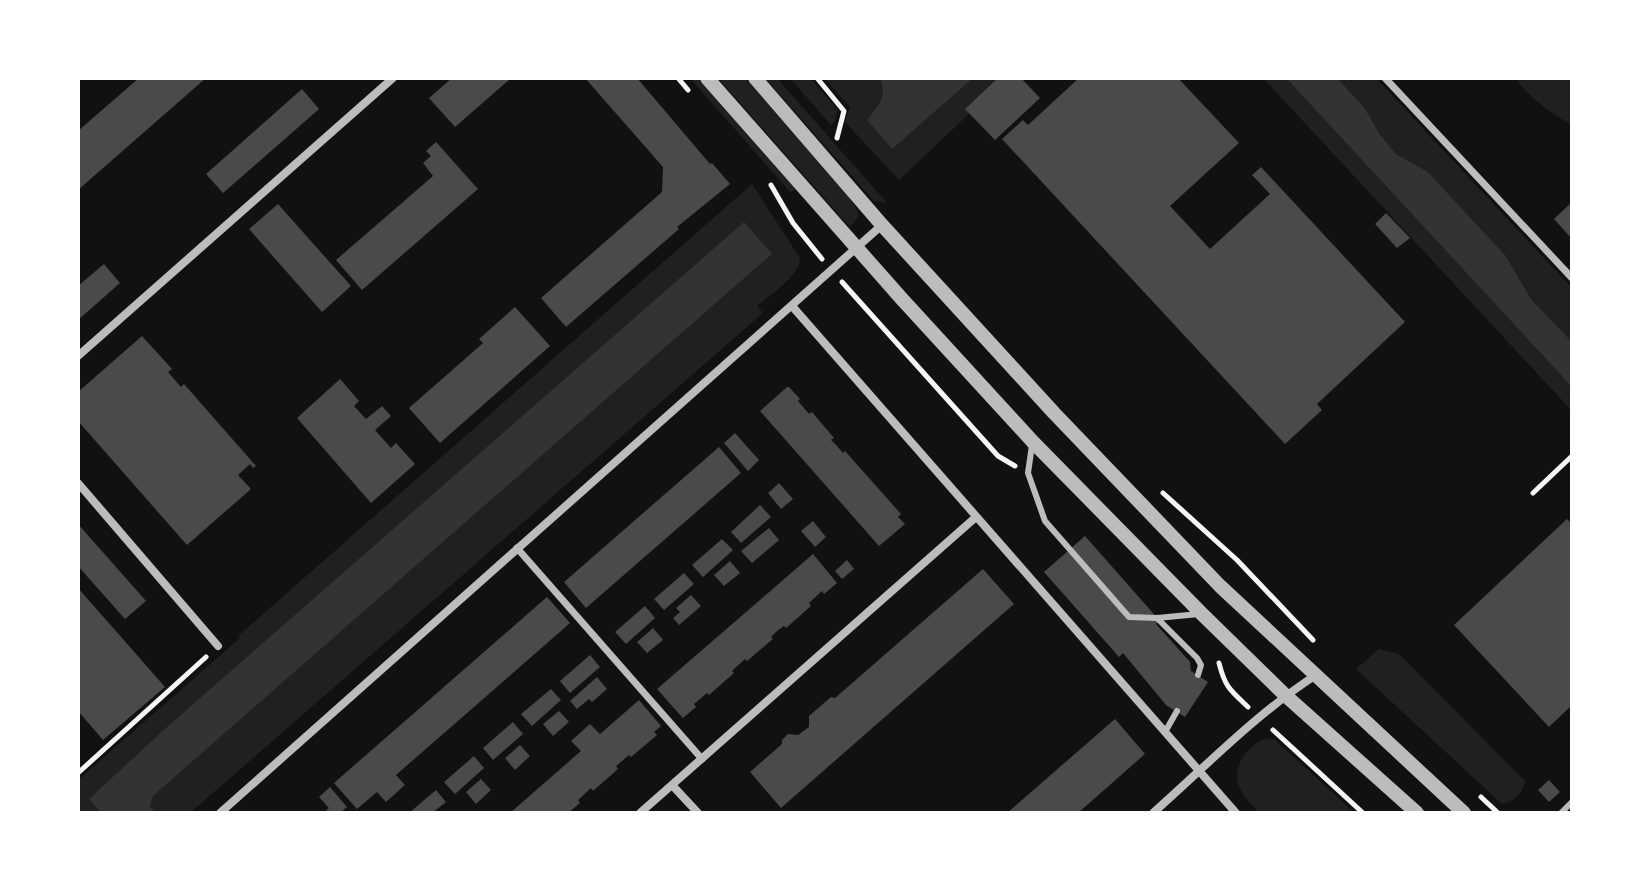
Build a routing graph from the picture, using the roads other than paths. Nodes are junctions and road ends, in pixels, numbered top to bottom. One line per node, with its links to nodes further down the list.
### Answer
1 (393, 78): 9 (street)
2 (707, 78): 6 (street)
3 (755, 78): 5 (street)
4 (1385, 78): 7 (street)
5 (882, 225): 6 (street); 18 (street)
6 (857, 248): 8 (street); 10 (street)
7 (1572, 278)
8 (792, 306): 12 (street); 13 (street)
9 (78, 356)
10 (1033, 442): 14 (street); 15 (lane)
11 (78, 483): 16 (street)
12 (976, 517): 21 (street); 22 (street)
13 (517, 548): 22 (street); 26 (street)
14 (1202, 614): 15 (lane); 19 (street)
15 (1157, 618): 17 (lane)
16 (218, 646)
17 (1198, 675)
18 (1316, 675): 19 (street); 32 (street)
19 (1285, 695): 23 (street); 31 (street)
20 (1177, 711): 21 (lane)
21 (1165, 732): 23 (street)
22 (702, 759): 24 (street)
23 (1200, 772): 29 (street); 30 (street)
24 (672, 785): 27 (street); 28 (street)
25 (1572, 802): 33 (lane)
26 (220, 813)
27 (640, 813)
28 (698, 813)
29 (1153, 813)
30 (1236, 813)
31 (1417, 813)
32 (1464, 813)
33 (1561, 813)

